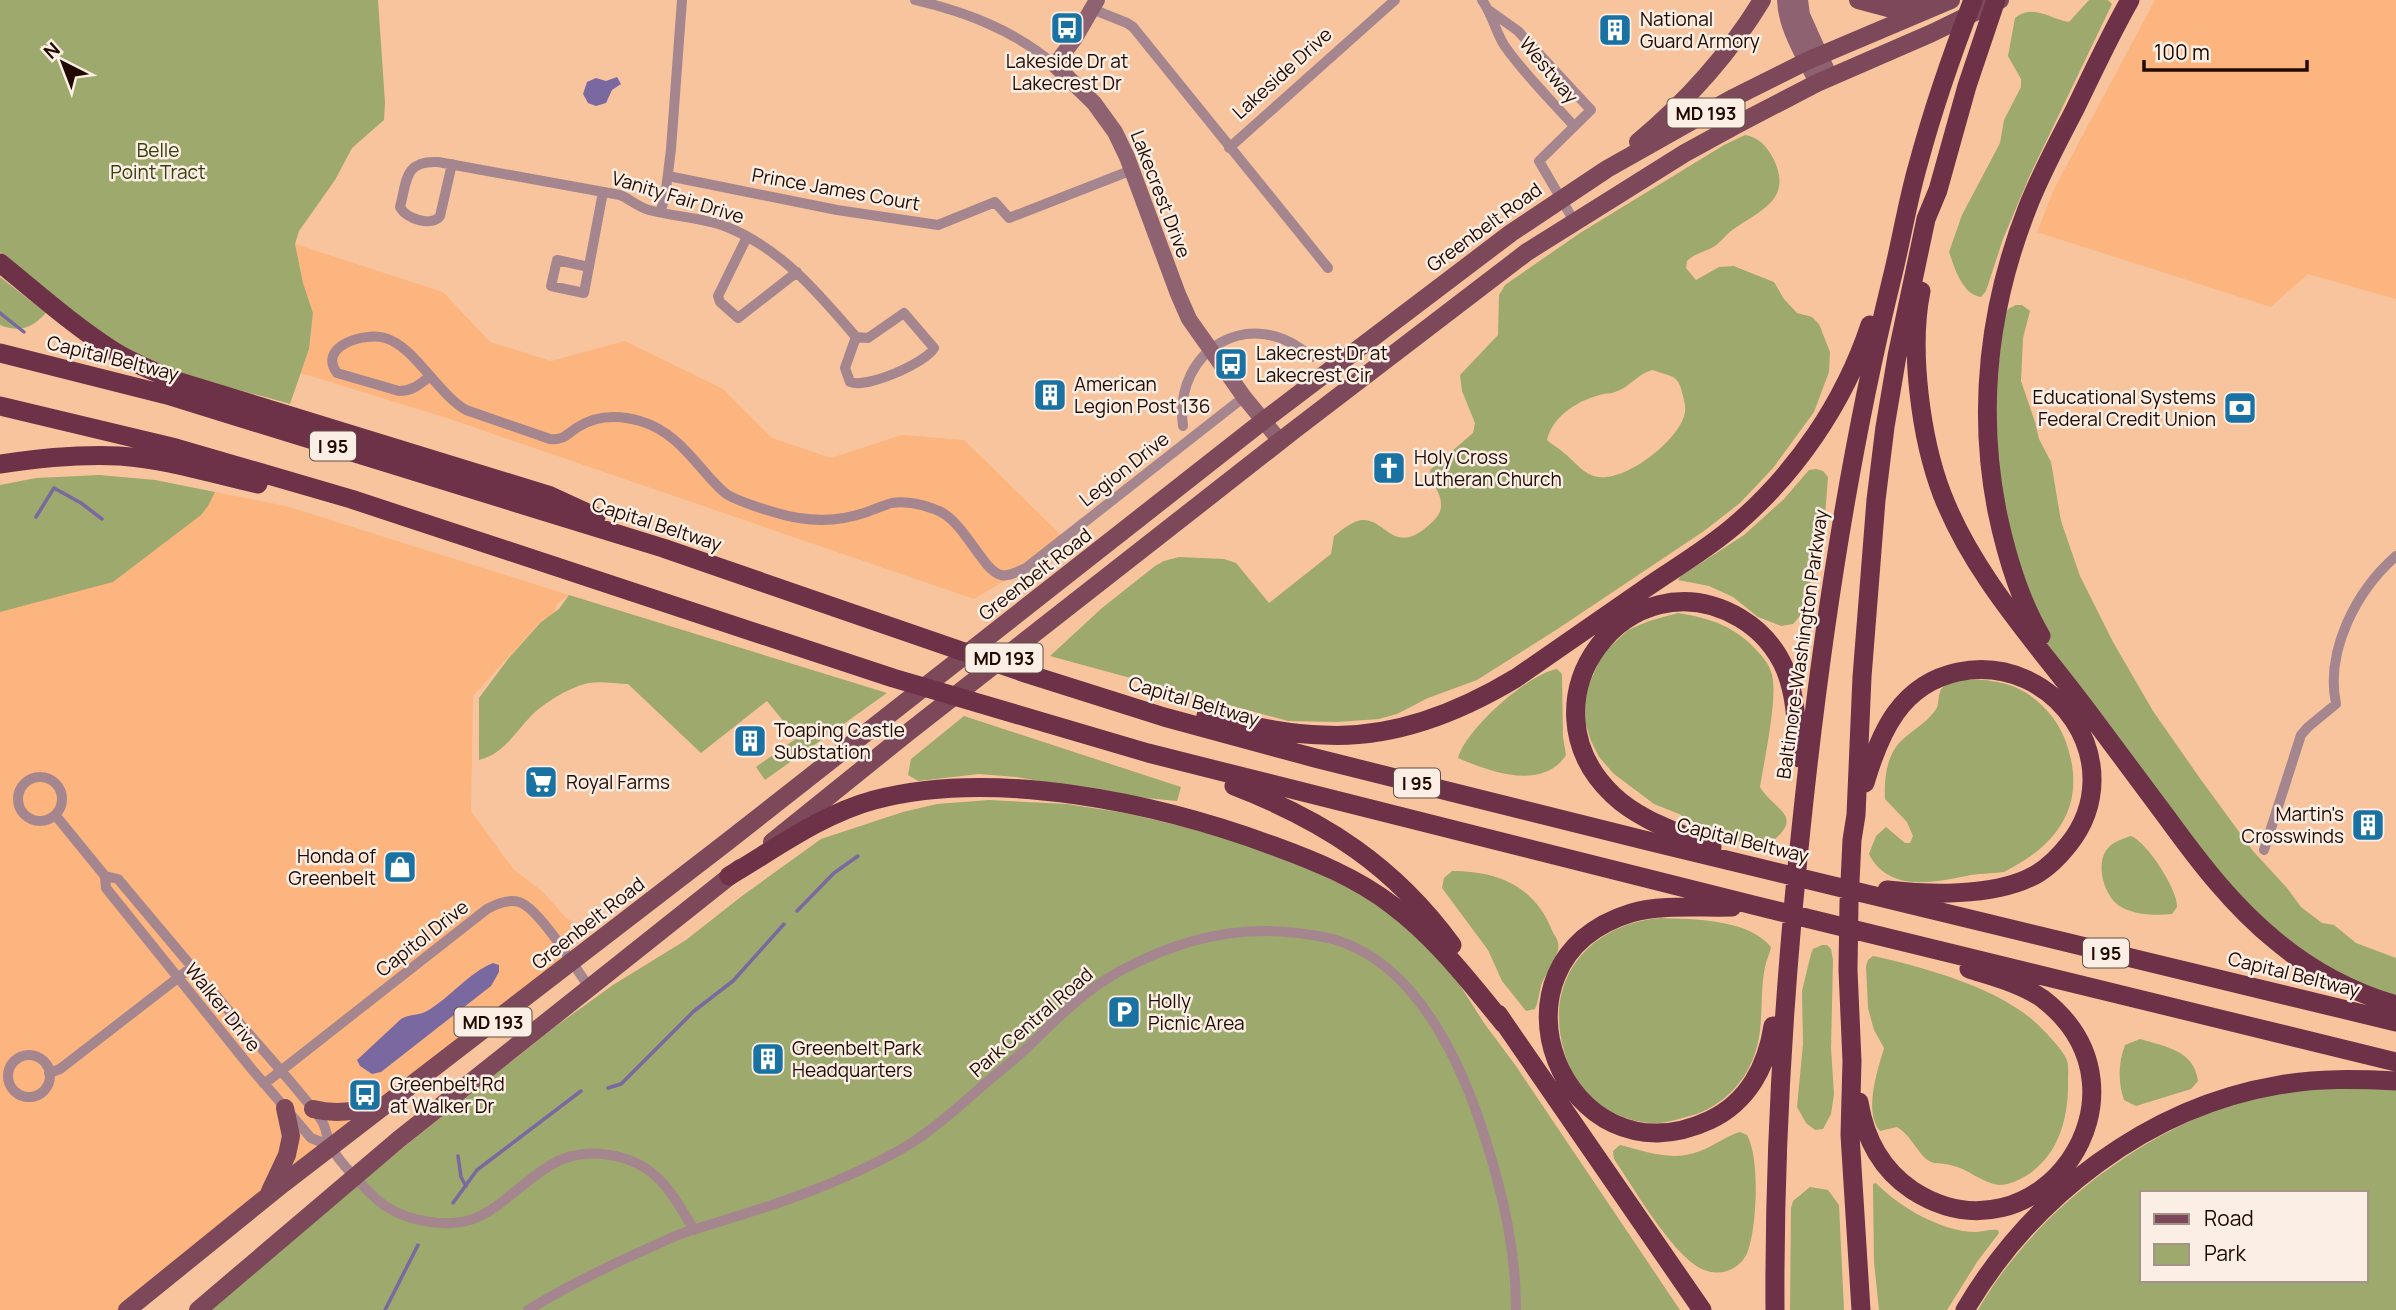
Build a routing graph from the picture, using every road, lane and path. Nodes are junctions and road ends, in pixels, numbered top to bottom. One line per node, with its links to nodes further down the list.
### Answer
1 (682, 0): 24 (street)
2 (915, 0): 16 (street, Lakecrest Drive)
3 (1395, 0): 19 (street, Lakeside Drive)
4 (1482, 0): 14 (street)
5 (1762, 0): 22 (main road)
6 (1785, 0): 15 (street)
7 (1800, 0): 15 (street)
8 (1858, 0): 12 (main road)
9 (1971, 0): 21 (highway, Baltimore-Washington Parkway)
10 (1998, 0): 17 (main road, MD 193); 25 (highway)
11 (2130, 0): 49 (highway)
12 (1947, 2): 15 (main road, Greenbelt Road / MD 193)
13 (1095, 5): 16 (street, Lakeside Drive); 19 (street, Lakeside Drive)
14 (1490, 11): 18 (street, Westway); 18 (street, Westway)
15 (1813, 58): 17 (street); 22 (main road, Greenbelt Road / MD 193)
16 (1055, 65): 23 (street, Lakecrest Drive)
17 (1823, 80): 29 (main road, MD 193)
18 (1574, 126): 27 (street)
19 (1229, 148): 33 (street, Lakeside Drive)
20 (452, 164): 20 (street, Vanity Fair Drive); 26 (street, Vanity Fair Drive)
21 (1917, 167): 50 (highway); 54 (highway, Baltimore-Washington Parkway)
22 (1607, 169): 27 (main road, Greenbelt Road / MD 193)
23 (1132, 170): 24 (street, Prince James Court); 36 (street, Lakecrest Drive)
24 (668, 176): 28 (street)
25 (1938, 190): 49 (highway); 52 (highway)
26 (603, 192): 28 (street, Vanity Fair Drive); 32 (street)
27 (1561, 198): 29 (street); 42 (main road, Greenbelt Road / MD 193)
28 (660, 212): 30 (street, Vanity Fair Drive)
29 (1574, 221): 44 (main road, MD 193)
30 (747, 237): 34 (street, Vanity Fair Drive); 34 (street)
31 (0, 263): 47 (highway)
32 (589, 267): 32 (street)
33 (1328, 268)
34 (797, 272): 35 (street, Vanity Fair Drive)
35 (856, 337): 35 (street)
36 (1210, 351): 38 (street); 40 (street, Lakecrest Drive); 43 (street)
37 (0, 353): 47 (highway, Capital Beltway / I 95)
38 (1311, 357)
39 (429, 377): 39 (street); 40 (street, Legion Drive)
40 (1244, 397): 42 (street, Lakecrest Drive)
41 (0, 406): 46 (highway, I 95)
42 (1263, 421): 44 (street, Lakecrest Drive); 63 (main road, Greenbelt Road / MD 193)
43 (1183, 426)
44 (1280, 441): 58 (main road, MD 193)
45 (0, 464): 46 (highway)
46 (463, 535): 51 (highway, I 95)
47 (663, 548): 50 (highway, Capital Beltway / I 95)
48 (2396, 555): 55 (street)
49 (2071, 689): 67 (highway)
50 (1082, 691): 56 (highway, Capital Beltway / I 95)
51 (1149, 753): 60 (highway, I 95); 69 (highway)
52 (1856, 815): 59 (highway); 70 (highway)
53 (55, 816): 53 (street); 57 (street, Walker Drive)
54 (1802, 819): 56 (highway); 61 (highway, Baltimore-Washington Parkway)
55 (2264, 850)
56 (1754, 866): 59 (highway, Capital Beltway / I 95)
57 (105, 876): 64 (street, Walker Drive); 65 (street, Walker Drive)
58 (729, 876): 66 (main road, MD 193); 69 (highway)
59 (1816, 881): 68 (highway, Capital Beltway / I 95)
60 (1757, 906): 61 (highway); 62 (highway, I 95)
61 (1790, 934): 88 (highway, Baltimore-Washington Parkway)
62 (1880, 936): 70 (highway); 71 (highway, I 95)
63 (571, 962): 66 (street, Capitol Drive); 72 (street, Capitol Drive); 76 (main road, Greenbelt Road / MD 193)
64 (192, 967): 65 (street); 72 (street, Walker Drive)
65 (178, 978): 73 (street); 75 (street, Walker Drive)
66 (589, 987): 80 (main road, MD 193)
67 (2396, 1005)
68 (2396, 1022)
69 (1504, 1024): 87 (highway)
70 (1852, 1061): 89 (highway)
71 (2396, 1062)
72 (282, 1070): 75 (street, Capitol Drive); 78 (street, Walker Drive)
73 (50, 1073): 73 (street)
74 (2396, 1081): 90 (highway)
75 (264, 1084): 77 (street, Walker Drive)
76 (386, 1104): 78 (main road); 79 (main road, Greenbelt Road / MD 193)
77 (285, 1108): 79 (street, Walker Drive); 81 (main road)
78 (313, 1108): 79 (street, Walker Drive)
79 (331, 1146): 80 (street, Walker Drive); 81 (main road, Greenbelt Road / MD 193)
80 (356, 1176): 82 (street, Walker Drive); 84 (main road, MD 193)
81 (267, 1196): 83 (main road, Greenbelt Road / MD 193)
82 (694, 1230): 85 (street, Park Central Road); 86 (street, Park Central Road)
83 (128, 1309)
84 (198, 1310)
85 (528, 1310)
86 (1516, 1310)
87 (1702, 1310)
88 (1775, 1310)
89 (1861, 1310)
90 (1965, 1310)

